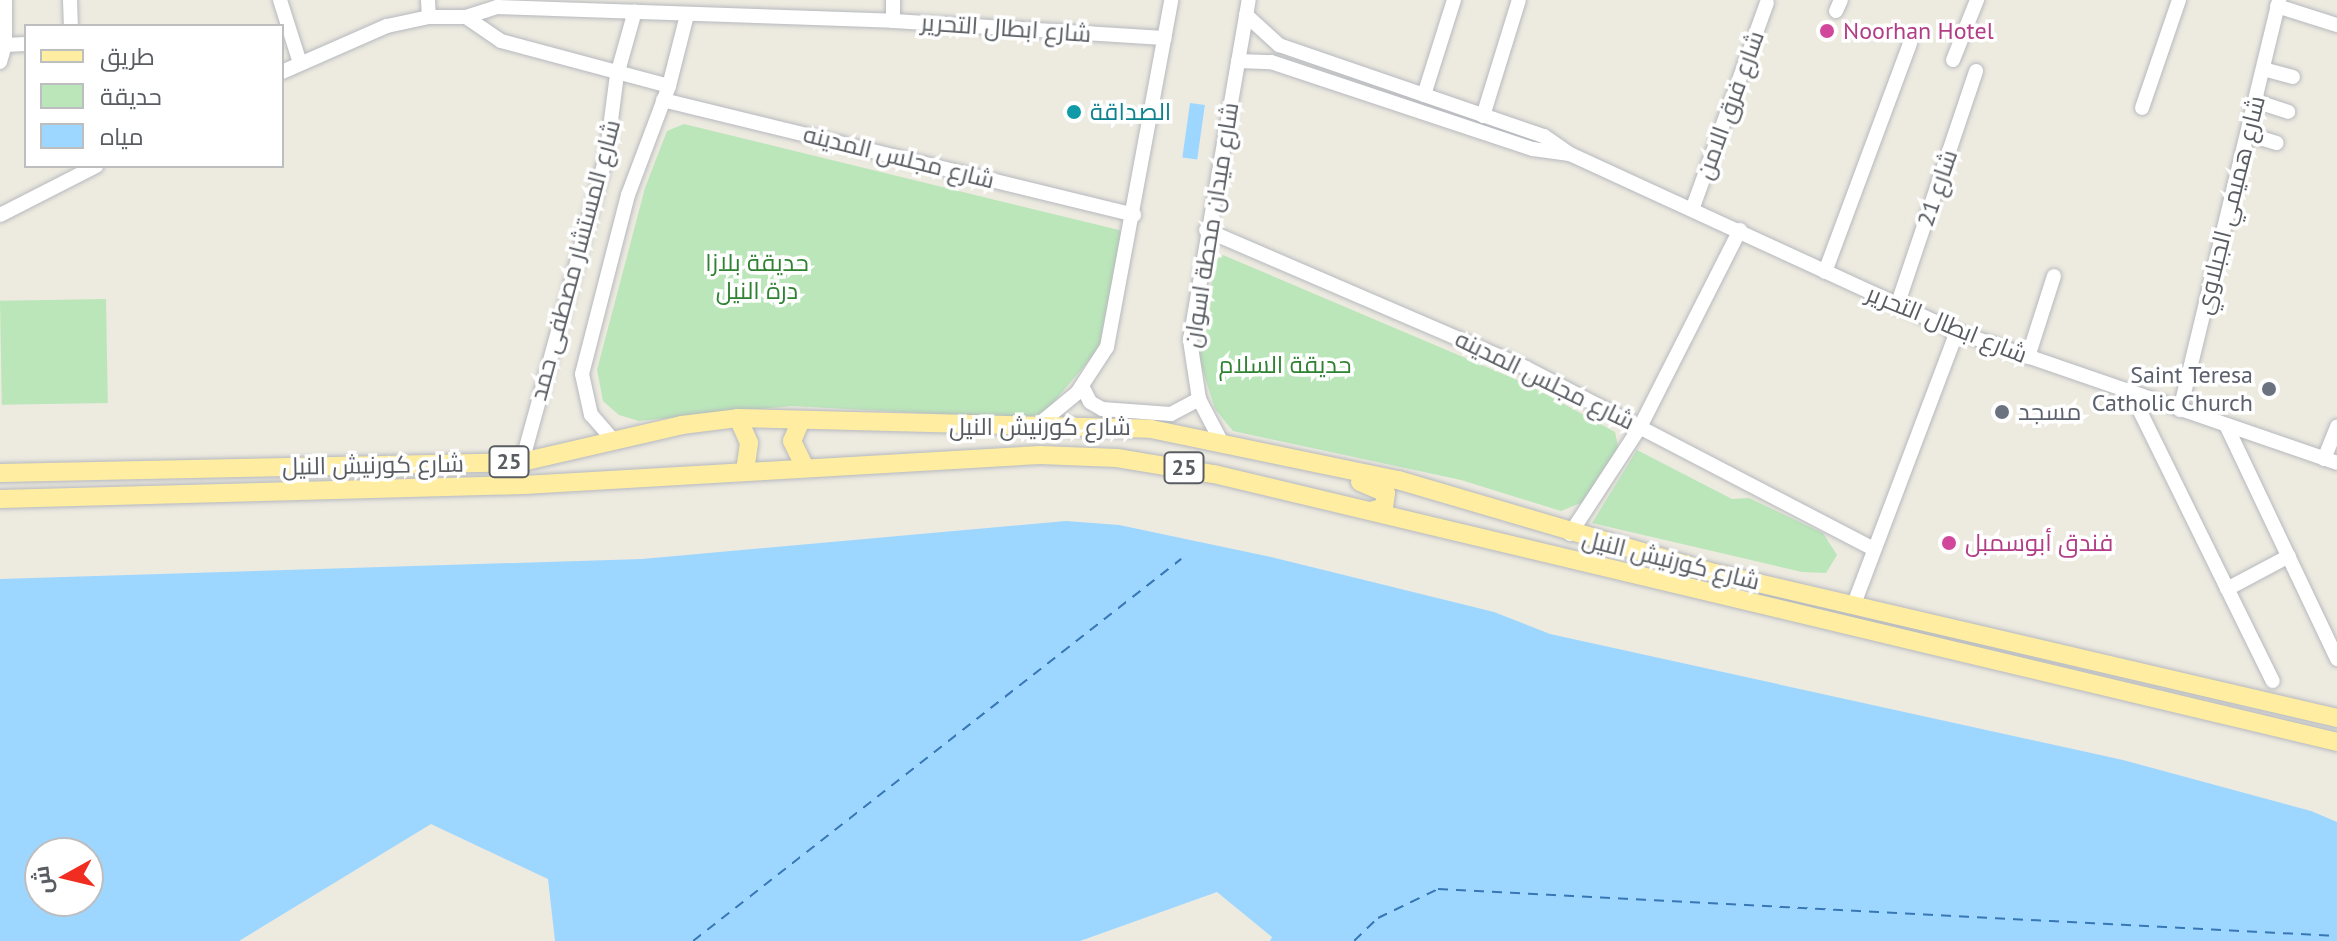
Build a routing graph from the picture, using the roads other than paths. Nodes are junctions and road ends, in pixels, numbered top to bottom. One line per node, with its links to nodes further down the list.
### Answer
1 (5, 0): 26 (street)
2 (70, 0): 21 (street)
3 (280, 0): 30 (street)
4 (428, 0): 18 (street)
5 (893, 0): 20 (street)
6 (1171, 0): 23 (street)
7 (1249, 0): 17 (street, شارع ميدان محطة اسوان)
8 (1454, 0): 37 (street)
9 (1519, 0): 41 (street)
10 (1977, 0): 27 (street)
11 (2179, 0): 39 (street)
12 (1767, 3): 46 (street, شارع فرق الامن)
13 (2278, 3): 22 (street); 31 (street, شارع هميمي الجبلاوي)
14 (587, 4): 15 (street, شارع ابطال التحرير); 19 (street, شارع ابطال التحرير)
15 (635, 11): 16 (street, شارع ابطال التحرير); 34 (street, شارع المستشار مصطفى حمد)
16 (687, 15): 20 (street, شارع ابطال التحرير); 36 (street, شارع المستشار مصطفى حمد)
17 (1246, 15): 28 (street, شارع ميدان محطة اسوان); 37 (street, شارع ابطال التحرير)
18 (429, 17): 19 (street, شارع ابطال التحرير); 30 (street, شارع ابطال التحرير)
19 (466, 17): 34 (street)
20 (893, 21): 23 (street, شارع ابطال التحرير)
21 (71, 24)
22 (2337, 25)
23 (1164, 38): 48 (street)
24 (1910, 43): 51 (street)
25 (24, 44): 26 (street)
26 (5, 45): 29 (street)
27 (1953, 60)
28 (1238, 61): 44 (street, شارع ابطال التحرير); 49 (street, شارع ميدان محطة اسوان)
29 (0, 62)
30 (300, 63): 32 (street, شارع ابطال التحرير)
31 (2263, 69): 35 (street); 38 (street, شارع هميمي الجبلاوي)
32 (284, 71)
33 (1976, 71): 53 (street, شارع 21)
34 (617, 75): 36 (street); 69 (street, شارع المستشار مصطفى حمد)
35 (2293, 77)
36 (666, 93): 48 (street, شارع مجلس المدينه); 66 (street, شارع المستشار مصطفى حمد)
37 (1424, 95): 41 (street, شارع ابطال التحرير)
38 (2255, 101): 40 (street); 42 (street, شارع هميمي الجبلاوي)
39 (2142, 108)
40 (2288, 112)
41 (1483, 116): 44 (street, شارع ابطال التحرير)
42 (2247, 134): 43 (street); 59 (street, شارع هميمي الجبلاوي)
43 (2277, 143)
44 (1570, 154): 46 (street, شارع ابطال التحرير)
45 (92, 168): 47 (street)
46 (1693, 207): 50 (street, شارع ابطال التحرير)
47 (0, 215)
48 (1134, 215): 56 (street)
49 (1206, 230): 58 (street, شارع ميدان محطة اسوان); 64 (street, شارع مجلس المدينه)
50 (1740, 230): 51 (street, شارع ابطال التحرير); 64 (street)
51 (1825, 272): 53 (street, شارع ابطال التحرير)
52 (2054, 276): 55 (street)
53 (1897, 306): 54 (street, شارع ابطال التحرير)
54 (1957, 332): 55 (street, شارع ابطال التحرير); 77 (street)
55 (2028, 357): 57 (street, شارع ابطال التحرير)
56 (1082, 386): 58 (street); 62 (street)
57 (2131, 393): 59 (street, شارع ابطال التحرير); 79 (street)
58 (1199, 399): 67 (street, شارع ميدان محطة اسوان)
59 (2180, 410): 65 (street, شارع ابطال التحرير)
60 (738, 418): 61 (main road, شارع كورنيش النيل / 25); 66 (main road, شارع كورنيش النيل / 25); 71 (main road)
61 (801, 420): 62 (main road, شارع كورنيش النيل / 25); 70 (main road)
62 (1038, 425): 67 (main road, شارع كورنيش النيل / 25)
63 (2337, 426): 68 (street)
64 (1640, 427): 76 (street); 77 (street, شارع مجلس المدينه)
65 (2227, 427): 68 (street, شارع ابطال التحرير); 78 (street)
66 (614, 441): 69 (main road, شارع كورنيش النيل / 25)
67 (1223, 445): 72 (main road, شارع كورنيش النيل / 25)
68 (2330, 461)
69 (522, 462): 73 (main road, شارع كورنيش النيل / 25)
70 (804, 466): 71 (main road, شارع كورنيش النيل / 25); 75 (main road, شارع كورنيش النيل / 25)
71 (745, 470): 74 (main road, شارع كورنيش النيل / 25)
72 (1348, 470): 75 (main road); 76 (main road, شارع كورنيش النيل / 25)
73 (0, 473)
74 (0, 499)
75 (1371, 511): 84 (main road, شارع كورنيش النيل / 25)
76 (1570, 534): 80 (main road, شارع كورنيش النيل / 25)
77 (1874, 549): 80 (street)
78 (2289, 556): 79 (street); 81 (street)
79 (2227, 589): 82 (street)
80 (1854, 604): 83 (main road, شارع كورنيش النيل / 25)
81 (2337, 659)
82 (2273, 681)
83 (2337, 718)
84 (2337, 742)

